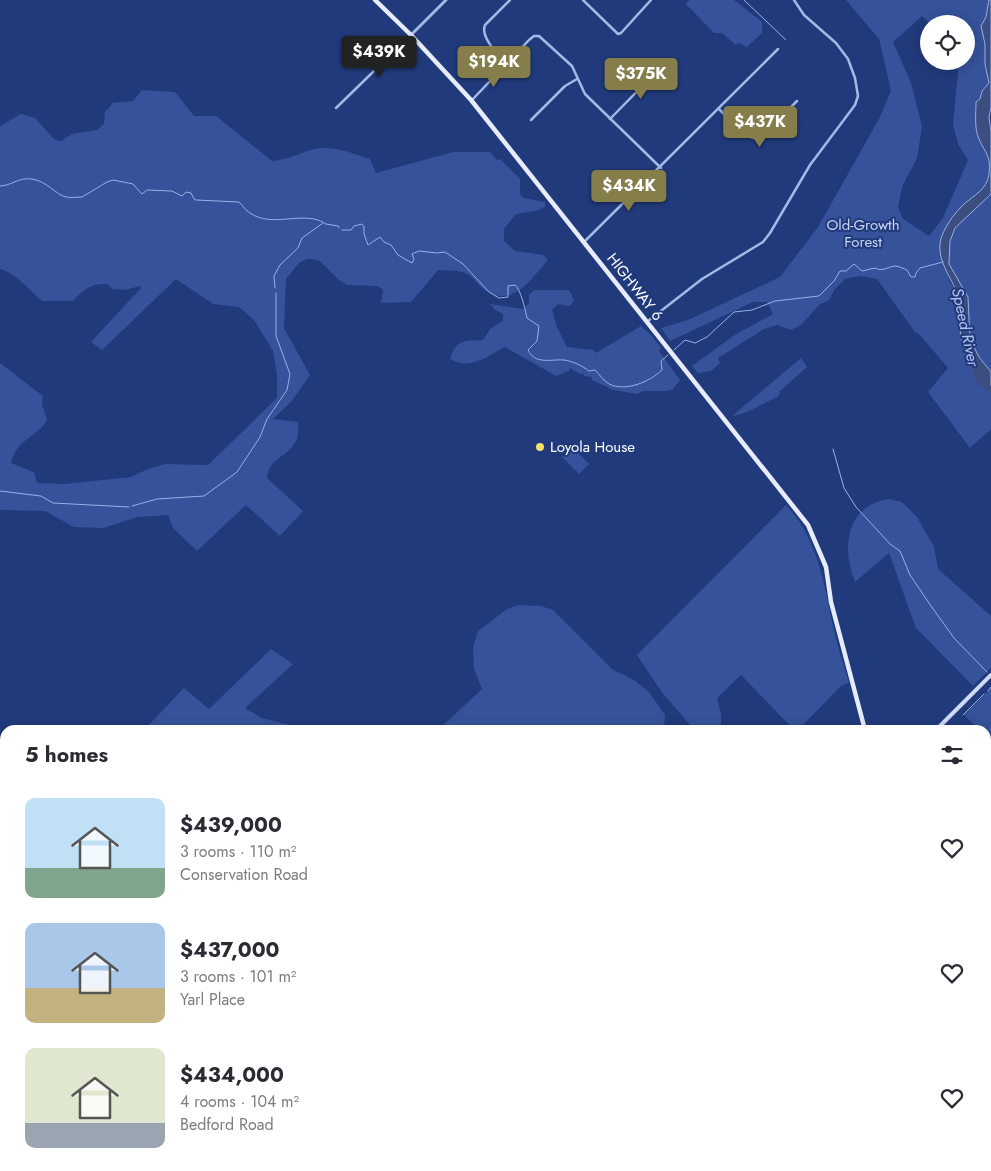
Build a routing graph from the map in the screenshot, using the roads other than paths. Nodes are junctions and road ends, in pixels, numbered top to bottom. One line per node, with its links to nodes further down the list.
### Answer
1 (375, 0): 7 (main road, HIGHWAY 6)
2 (446, 0): 7 (street)
3 (510, 0): 9 (street)
4 (583, 0): 5 (street)
5 (651, 0)
6 (794, 0): 20 (street)
7 (411, 35): 12 (main road, HIGHWAY 6); 14 (street)
8 (778, 49): 15 (street)
9 (505, 64): 11 (street); 12 (street)
10 (658, 70): 16 (street)
11 (577, 79): 16 (street); 17 (street)
12 (471, 100): 19 (main road, HIGHWAY 6)
13 (797, 101): 15 (street)
14 (336, 108)
15 (719, 109): 18 (street)
16 (610, 119): 18 (street)
17 (531, 120)
18 (660, 168): 19 (street)
19 (584, 242): 20 (main road, HIGHWAY 6)
20 (647, 322): 22 (main road, HIGHWAY 6)
21 (991, 675): 23 (main road)
22 (864, 725)
23 (941, 725)

